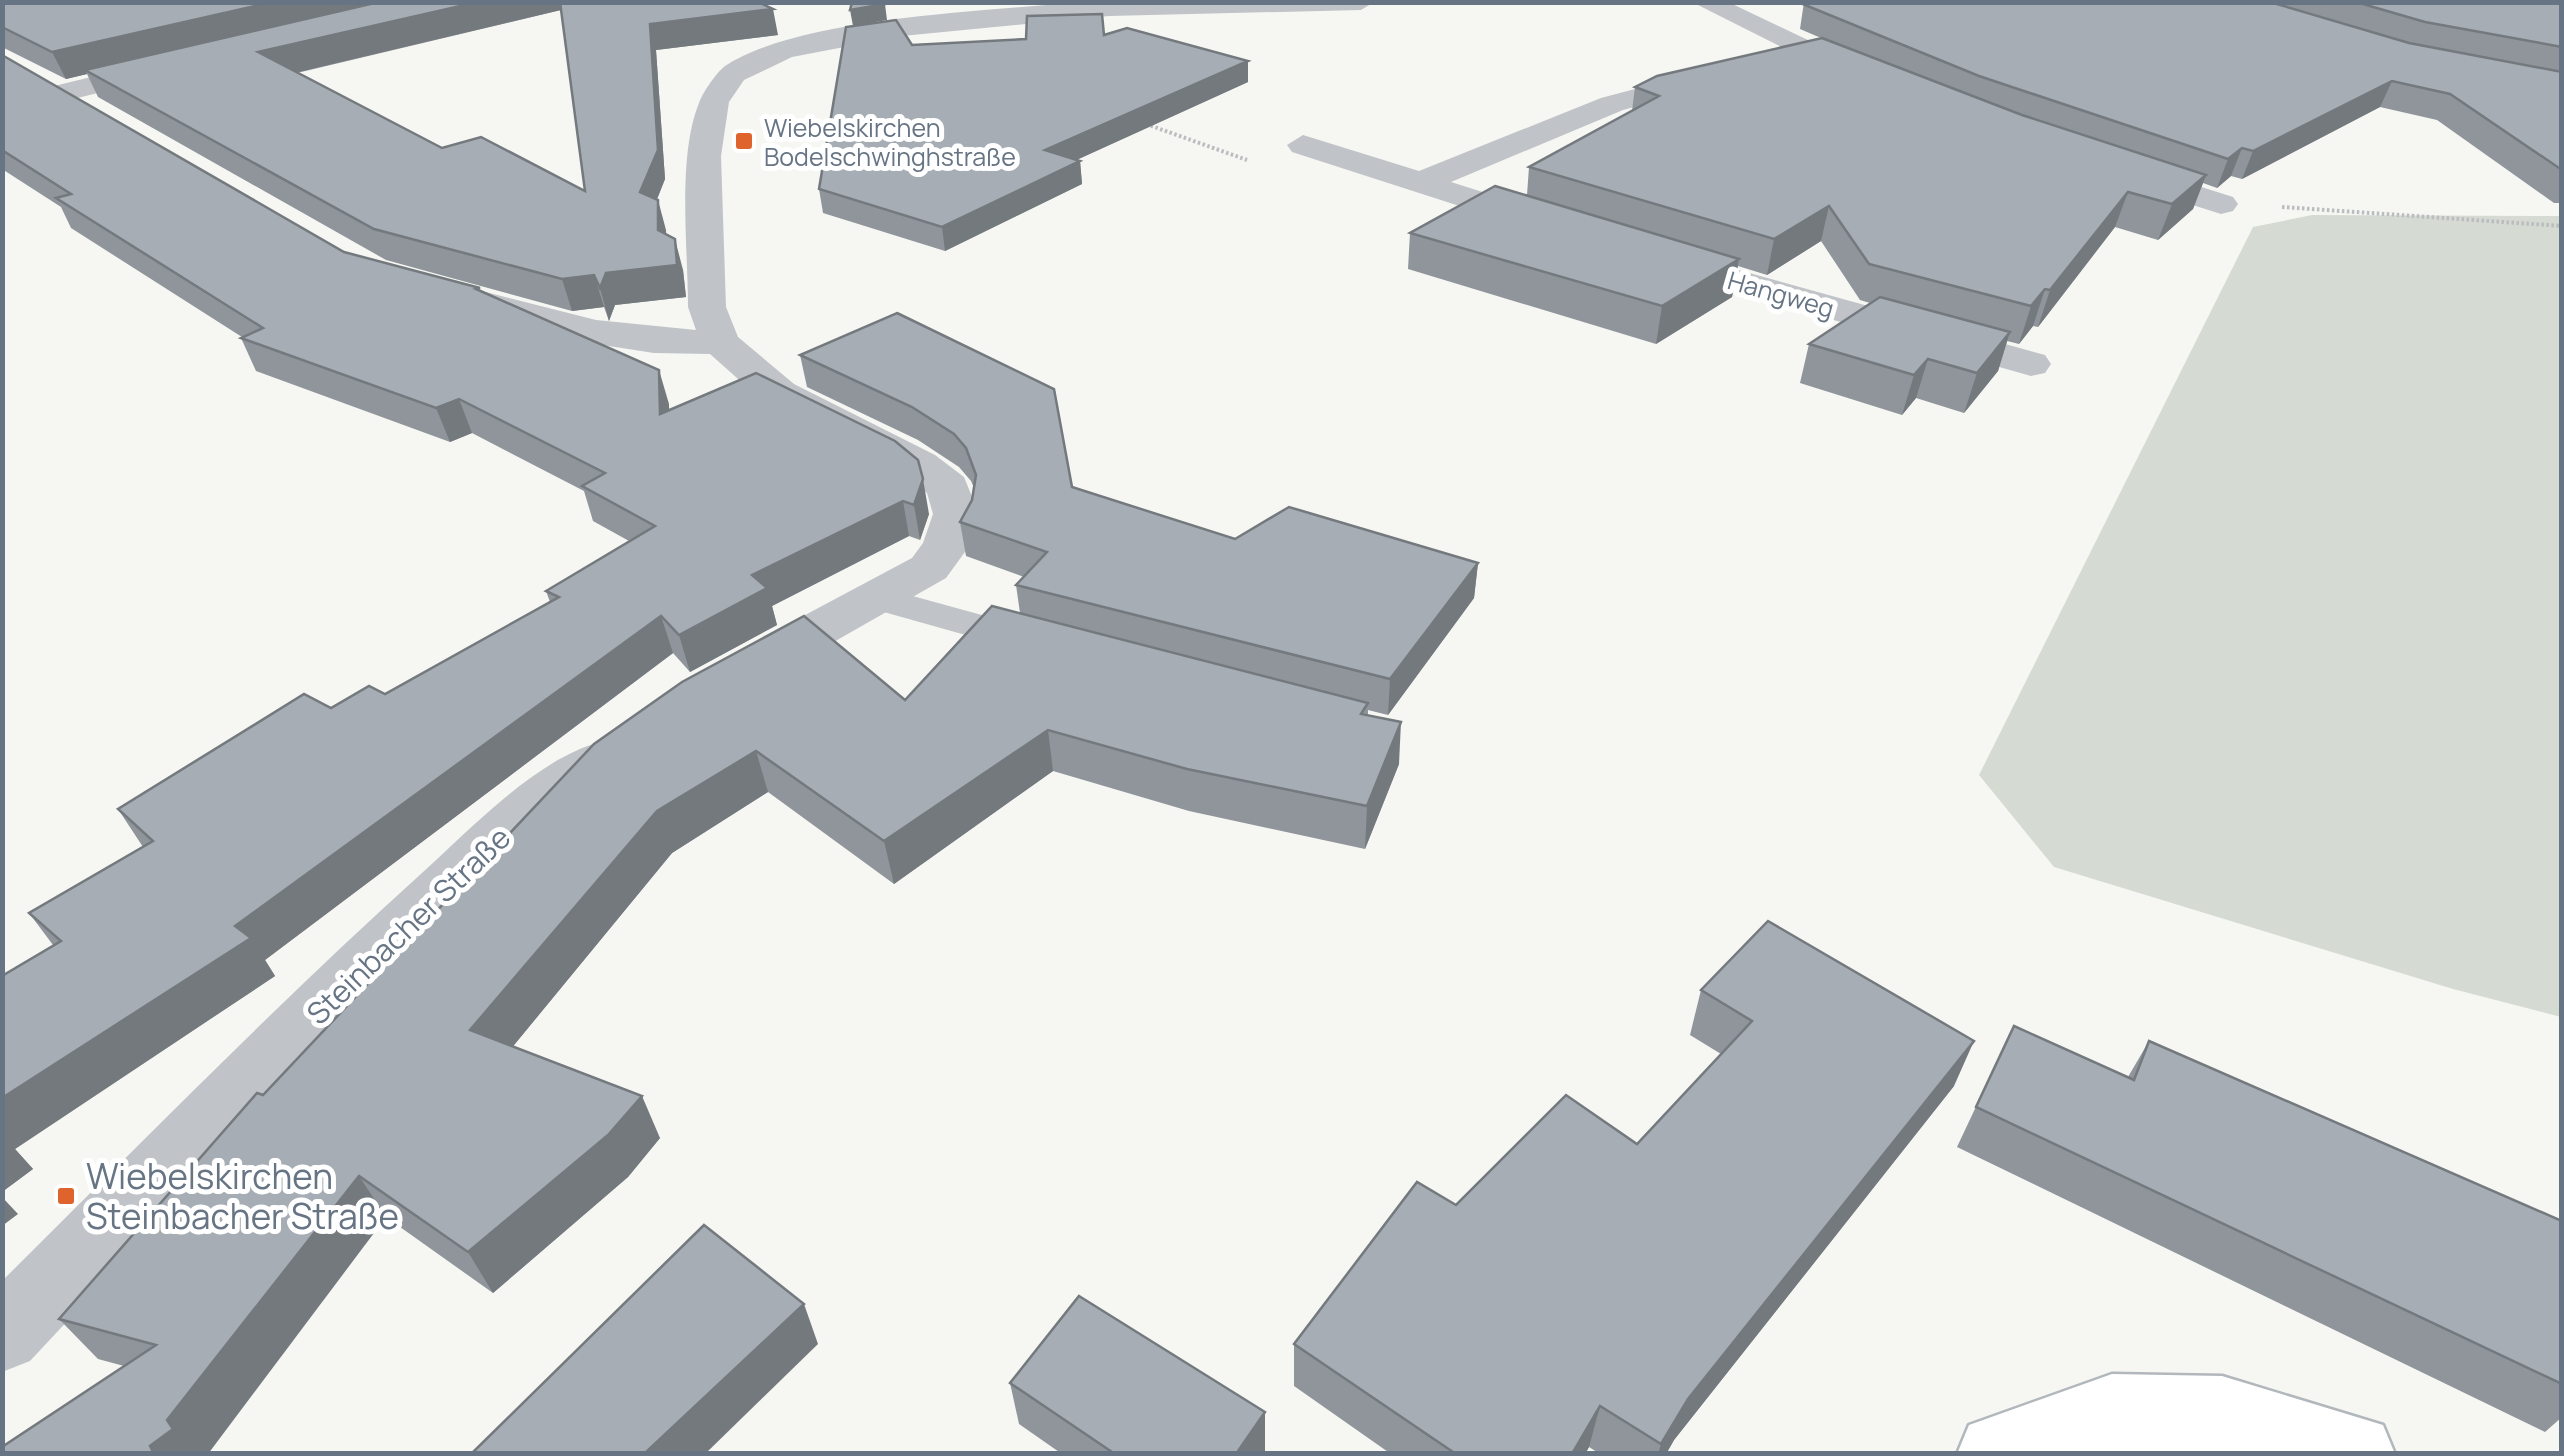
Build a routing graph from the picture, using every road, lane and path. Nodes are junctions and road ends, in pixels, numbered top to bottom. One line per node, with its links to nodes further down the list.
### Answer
1 (1361, 2): 19 (street)
2 (1705, 2): 3 (street)
3 (1813, 57): 5 (street); 7 (street)
4 (196, 61): 9 (street)
5 (1777, 64)
6 (1741, 72): 13 (street)
7 (1884, 85)
8 (1135, 120): 11 (path)
9 (110, 121)
10 (1302, 145): 11 (street)
11 (1343, 158): 13 (street)
12 (2098, 163): 14 (street)
13 (1420, 183): 16 (street)
14 (2221, 204): 15 (path)
15 (2562, 226)
16 (1583, 235)
17 (1638, 252): 20 (street, Hangweg)
18 (447, 293): 19 (street)
19 (720, 342): 21 (street)
20 (2030, 364)
21 (880, 599): 22 (lane); 23 (street)
22 (1072, 652)
23 (705, 691)
24 (644, 729): 25 (street, Steinbacher Straße)
25 (2, 1335)
26 (1998, 1454): 27 (main road)
27 (2354, 1454)

